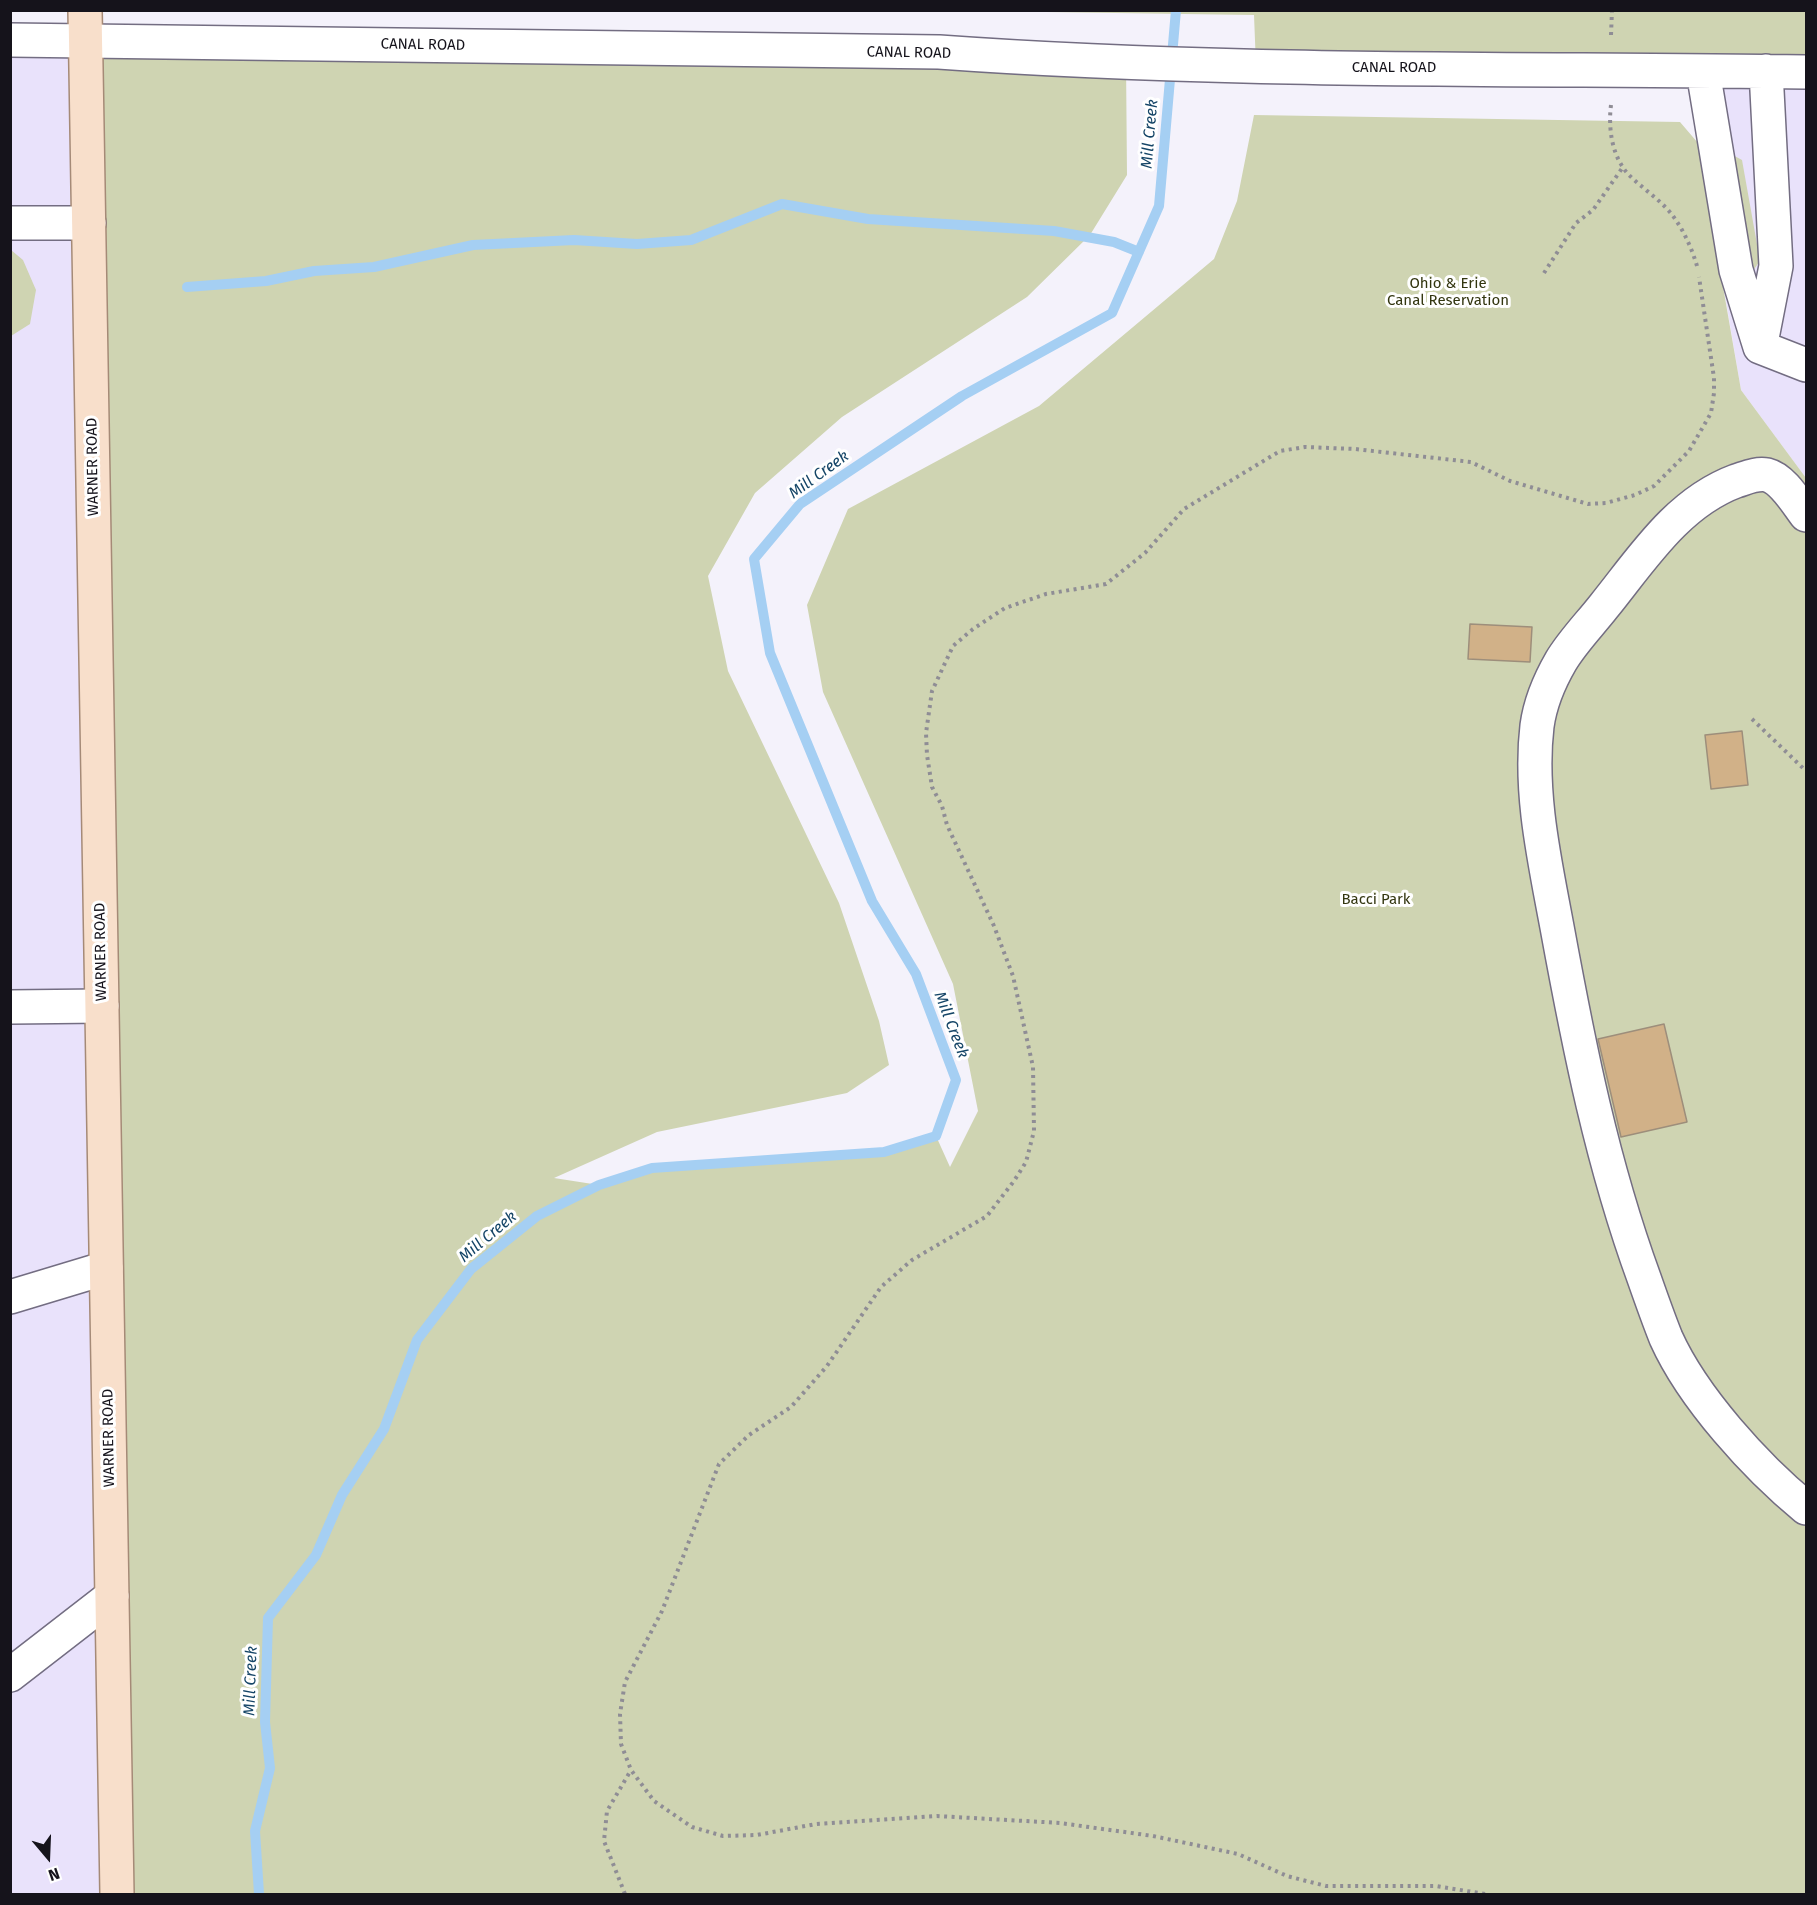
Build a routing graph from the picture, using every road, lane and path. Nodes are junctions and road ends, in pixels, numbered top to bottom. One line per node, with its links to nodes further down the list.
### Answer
1 (1612, 10): 3 (path)
2 (86, 25): 4 (street, CANAL ROAD); 5 (street, CANAL ROAD); 11 (main road, WARNER ROAD)
3 (1611, 37)
4 (10, 40)
5 (1703, 71): 6 (street, CANAL ROAD); 13 (street)
6 (1766, 71): 7 (street, CANAL ROAD); 13 (street)
7 (1806, 72)
8 (1611, 103): 9 (path)
9 (1623, 167): 12 (path); 25 (path)
10 (10, 223): 11 (street)
11 (89, 223): 19 (main road, WARNER ROAD)
12 (1544, 273)
13 (1760, 347): 14 (street)
14 (1806, 365)
15 (1806, 515): 22 (street)
16 (1752, 719): 17 (path)
17 (1806, 771)
18 (10, 1006): 19 (street)
19 (102, 1006): 20 (main road, WARNER ROAD)
20 (106, 1268): 21 (street); 23 (main road, WARNER ROAD)
21 (10, 1297)
22 (1806, 1508)
23 (112, 1596): 24 (street); 26 (main road, WARNER ROAD)
24 (10, 1676)
25 (631, 1770): 27 (path); 28 (path)
26 (117, 1894)
27 (625, 1894)
28 (1485, 1894)

